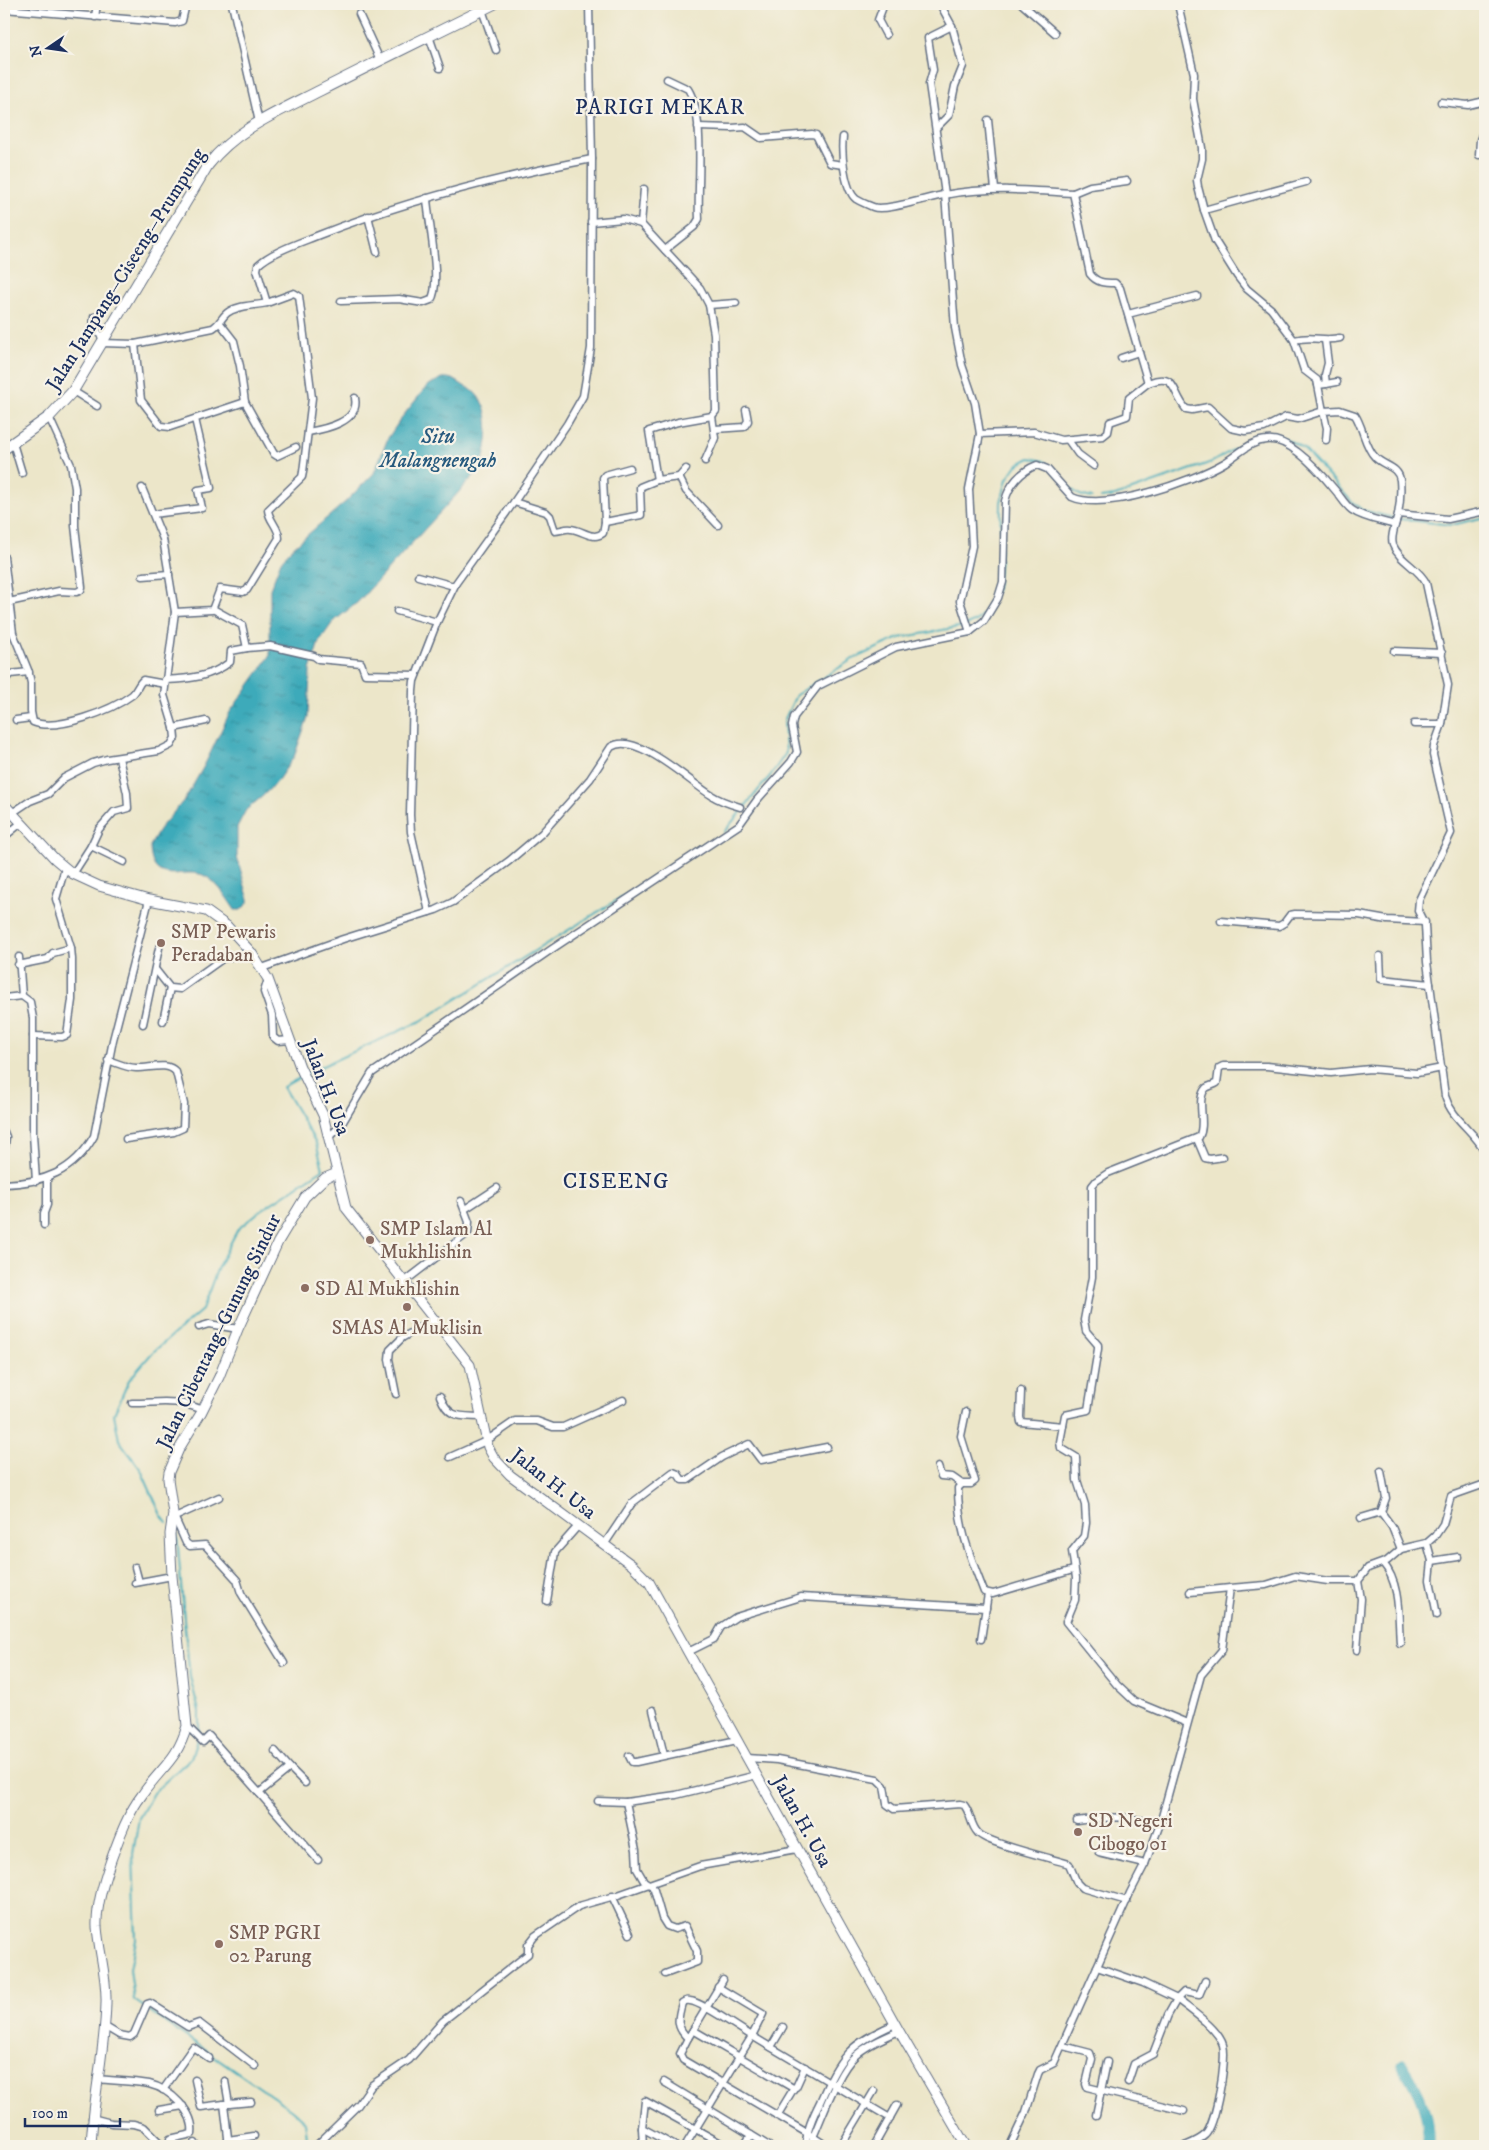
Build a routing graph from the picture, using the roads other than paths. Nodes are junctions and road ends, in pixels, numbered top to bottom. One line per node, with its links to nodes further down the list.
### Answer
1 (97, 4): 13 (street)
2 (186, 4): 13 (street)
3 (232, 4): 25 (street)
4 (494, 4): 10 (main road, Jalan Jampang–Ciseeng–Prumpung)
5 (589, 4): 31 (street)
6 (884, 4): 16 (street)
7 (940, 4): 14 (street)
8 (1022, 4): 15 (street)
9 (1178, 4): 40 (street)
10 (482, 7): 17 (main road, Jalan Jampang–Ciseeng–Prumpung); 18 (street)
11 (4, 9): 13 (street)
12 (359, 14): 19 (street)
13 (95, 17)
14 (952, 26): 28 (street); 28 (street)
15 (1056, 33)
16 (886, 35)
17 (430, 36): 19 (main road, Jalan Jampang–Ciseeng–Prumpung); 20 (street)
18 (496, 50)
19 (380, 60): 25 (main road, Jalan Jampang–Ciseeng–Prumpung)
20 (440, 68)
21 (667, 79): 26 (street)
22 (1485, 100): 23 (street)
23 (1441, 102)
24 (988, 120): 36 (street)
25 (259, 122): 57 (main road, Jalan Jampang–Ciseeng–Prumpung)
26 (698, 127): 32 (street); 44 (street)
27 (1485, 127): 30 (street)
28 (936, 128): 38 (street)
29 (843, 137): 32 (street)
30 (1479, 155)
31 (592, 158): 39 (street); 42 (street)
32 (843, 165): 38 (street)
33 (1127, 181): 37 (street)
34 (1306, 182): 40 (street)
35 (644, 189): 43 (street)
36 (995, 189): 37 (street); 38 (street)
37 (1073, 193): 51 (street)
38 (944, 194): 76 (street)
39 (427, 198): 41 (street); 47 (street)
40 (1204, 210): 55 (street)
41 (368, 216): 45 (street); 48 (street)
42 (591, 222): 43 (street); 89 (street)
43 (641, 224): 44 (street)
44 (665, 250): 50 (street)
45 (377, 252)
46 (1197, 296): 51 (street)
47 (341, 301)
48 (267, 303): 53 (street); 75 (street)
49 (736, 303): 50 (street)
50 (710, 305): 71 (street)
51 (1128, 314): 59 (street)
52 (94, 317): 57 (street)
53 (220, 323): 58 (street); 67 (street)
54 (1340, 338): 56 (street)
55 (1294, 340): 56 (street); 64 (street)
56 (1325, 340): 63 (street)
57 (103, 342): 58 (street); 65 (main road, Jalan Jampang–Ciseeng–Prumpung)
58 (135, 344): 73 (street)
59 (1139, 352): 60 (street); 62 (street)
60 (1121, 358)
61 (1337, 382): 63 (street)
62 (1148, 383): 70 (street); 77 (street)
63 (1326, 384): 64 (street)
64 (1318, 385): 70 (street)
65 (72, 391): 68 (street); 72 (main road, Jalan Jampang–Ciseeng–Prumpung)
66 (354, 398): 75 (street)
67 (245, 402): 73 (street); 80 (street)
68 (97, 406)
69 (746, 410): 74 (street)
70 (1323, 411): 78 (street); 92 (street)
71 (712, 416): 74 (street); 87 (street)
72 (49, 417): 79 (main road, Jalan Jampang–Ciseeng–Prumpung); 101 (street)
73 (195, 419): 91 (street)
74 (715, 429): 81 (street)
75 (308, 432): 102 (street)
76 (980, 434): 77 (street); 106 (street)
77 (1068, 440): 82 (street)
78 (1326, 440)
79 (8, 446): 85 (street)
80 (296, 447)
81 (705, 462)
82 (1094, 466)
83 (630, 468): 93 (street)
84 (686, 469): 86 (street)
85 (22, 473)
86 (679, 477): 87 (street); 94 (street)
87 (657, 480): 93 (street)
88 (142, 488): 91 (street)
89 (514, 502): 93 (street); 100 (street)
90 (1485, 511): 92 (street)
91 (153, 514): 97 (street)
92 (1398, 514): 95 (street)
93 (605, 522)
94 (718, 525)
95 (1395, 525): 106 (street); 109 (street)
96 (4, 557): 101 (street)
97 (169, 574): 98 (street); 104 (street)
98 (143, 576)
99 (418, 576): 100 (street)
100 (454, 586): 105 (street)
101 (9, 602): 110 (street)
102 (213, 609): 104 (street); 107 (street)
103 (397, 611): 105 (street)
104 (175, 612): 113 (street)
105 (437, 622): 111 (street)
106 (970, 632): 154 (street)
107 (247, 648): 111 (street); 113 (street)
108 (1394, 651): 109 (street)
109 (1442, 652): 118 (street)
110 (29, 672): 112 (street); 114 (street)
111 (416, 675): 131 (street)
112 (4, 681)
113 (165, 682): 114 (street); 119 (street)
114 (31, 718): 115 (street)
115 (16, 720)
116 (206, 721): 119 (street)
117 (1414, 724): 118 (street)
118 (1442, 724): 133 (street)
119 (174, 728): 120 (street)
120 (119, 758): 123 (street); 126 (street)
121 (4, 804): 123 (street, Jalan H. Usa)
122 (740, 807): 131 (street)
123 (12, 813): 124 (street, Jalan H. Usa)
124 (21, 822): 125 (street); 128 (street, Jalan H. Usa)
125 (4, 837)
126 (91, 846): 127 (street); 129 (street)
127 (124, 862)
128 (65, 868): 129 (street, Jalan H. Usa); 134 (street)
129 (73, 874): 130 (street, Jalan H. Usa)
130 (149, 900): 136 (street, Jalan H. Usa); 151 (street)
131 (429, 912): 140 (street)
132 (1221, 921): 133 (street)
133 (1424, 922): 143 (street)
134 (71, 948): 139 (street); 149 (street)
135 (159, 948): 141 (street)
136 (251, 952): 140 (street, Jalan H. Usa); 144 (street)
137 (1380, 956): 143 (street)
138 (19, 957): 139 (street)
139 (18, 965): 145 (street)
140 (262, 968): 142 (street, Jalan H. Usa)
141 (155, 969): 144 (street); 148 (street)
142 (268, 979): 150 (street, Jalan H. Usa); 150 (street)
143 (1430, 984): 152 (street)
144 (170, 988): 147 (street)
145 (22, 996): 146 (street); 149 (street)
146 (4, 998)
147 (163, 1021)
148 (142, 1024)
149 (33, 1036): 162 (street)
150 (290, 1040): 154 (street, Jalan H. Usa)
151 (108, 1060): 155 (street); 161 (street)
152 (1442, 1068): 156 (street); 157 (street)
153 (4, 1132): 158 (street)
154 (329, 1137): 160 (street, Jalan H. Usa)
155 (126, 1139)
156 (1197, 1139): 159 (street); 180 (street)
157 (1485, 1152)
158 (4, 1153)
159 (1223, 1157)
160 (337, 1173): 168 (street, Jalan H. Usa); 171 (street, Jalan Cibentang–Gunung Sindur)
161 (47, 1178): 162 (street); 167 (street)
162 (36, 1181): 163 (street)
163 (4, 1184)
164 (497, 1188): 166 (street)
165 (461, 1201): 166 (street)
166 (465, 1209): 168 (street)
167 (44, 1225)
168 (404, 1282): 169 (street, Jalan H. Usa)
169 (434, 1320): 173 (street); 179 (street, Jalan H. Usa)
170 (199, 1327): 171 (street)
171 (238, 1329): 177 (street, Jalan Cibentang–Gunung Sindur)
172 (1021, 1391): 180 (street)
173 (396, 1394)
174 (440, 1396): 179 (street)
175 (623, 1400): 181 (street)
176 (132, 1403): 177 (street)
177 (203, 1410): 190 (street, Jalan Cibentang–Gunung Sindur)
178 (966, 1412): 186 (street)
179 (481, 1417): 181 (street, Jalan H. Usa)
180 (1063, 1426): 200 (street)
181 (486, 1441): 183 (street); 192 (street, Jalan H. Usa)
182 (827, 1447): 194 (street)
183 (450, 1457)
184 (938, 1467): 186 (street)
185 (1381, 1471): 189 (street)
186 (962, 1484): 205 (street)
187 (1485, 1484): 193 (street)
188 (219, 1497): 190 (street)
189 (1380, 1512): 191 (street); 195 (street)
190 (173, 1517): 201 (street, Jalan Cibentang–Gunung Sindur); 213 (street)
191 (1361, 1518)
192 (578, 1526): 194 (street, Jalan H. Usa); 206 (street)
193 (1426, 1543): 195 (street); 197 (street)
194 (604, 1544): 212 (street, Jalan H. Usa)
195 (1401, 1549): 198 (street)
196 (1458, 1557): 197 (street)
197 (1432, 1561): 208 (street)
198 (1383, 1563): 202 (street); 210 (street)
199 (135, 1566): 201 (street)
200 (1074, 1570): 205 (street); 215 (street)
201 (172, 1576): 216 (street)
202 (1358, 1581): 203 (street); 211 (street)
203 (1230, 1588): 204 (street); 215 (street)
204 (1190, 1592)
205 (988, 1594): 207 (street)
206 (547, 1601)
207 (986, 1608): 209 (street); 212 (street)
208 (1436, 1615)
209 (981, 1639)
210 (1400, 1642)
211 (1358, 1650)
212 (688, 1652): 217 (street, Jalan H. Usa)
213 (284, 1663)
214 (653, 1710): 219 (street)
215 (1187, 1723): 229 (street)
216 (187, 1726): 225 (street); 245 (street)
217 (737, 1740): 219 (street); 221 (street, Jalan H. Usa)
218 (275, 1751): 222 (street)
219 (664, 1755): 220 (street)
220 (629, 1756)
221 (747, 1758): 223 (street, Jalan H. Usa); 236 (street)
222 (290, 1768): 224 (street); 225 (street)
223 (757, 1775): 227 (street); 230 (street, Jalan H. Usa)
224 (305, 1783)
225 (259, 1794): 232 (street)
226 (598, 1801): 227 (street)
227 (626, 1802): 234 (street)
228 (1077, 1821): 229 (street)
229 (1160, 1824): 233 (street)
230 (797, 1849): 234 (street); 247 (street, Jalan H. Usa)
231 (1099, 1853): 233 (street)
232 (318, 1860)
233 (1145, 1864): 236 (street)
234 (649, 1884): 235 (street); 239 (street)
235 (612, 1896): 237 (street); 291 (street)
236 (1127, 1901): 238 (street)
237 (630, 1934)
238 (1097, 1967): 243 (street); 251 (street)
239 (665, 1974)
240 (723, 1980): 242 (street)
241 (1205, 1981): 243 (street)
242 (718, 1987): 244 (street); 249 (street)
243 (1177, 1999): 263 (street); 305 (street)
244 (706, 2008): 248 (street); 249 (street); 250 (street)
245 (104, 2026): 256 (street); 258 (street)
246 (783, 2027): 252 (street)
247 (897, 2028): 260 (street); 265 (street); 303 (street, Jalan H. Usa)
248 (693, 2030): 250 (street); 253 (street)
249 (752, 2036): 252 (street); 253 (street)
250 (688, 2038): 264 (street)
251 (1063, 2046): 268 (street); 304 (street)
252 (771, 2047): 257 (street)
253 (740, 2057): 264 (street); 266 (street)
254 (208, 2058): 267 (street)
255 (1107, 2062): 268 (street)
256 (255, 2066)
257 (806, 2067): 260 (street); 266 (street)
258 (97, 2079): 267 (street); 280 (street)
259 (195, 2080): 272 (street)
260 (829, 2080): 265 (street); 285 (street)
261 (225, 2081): 272 (street)
262 (664, 2082): 275 (street)
263 (1128, 2082)
264 (723, 2083): 275 (street); 279 (street)
265 (836, 2086): 271 (street); 285 (street)
266 (794, 2088): 279 (street)
267 (163, 2090): 274 (street)
268 (1101, 2090): 277 (street); 278 (street)
269 (874, 2091): 271 (street)
270 (251, 2102): 272 (street)
271 (867, 2102): 281 (street); 301 (street)
272 (227, 2104): 288 (street)
273 (898, 2105): 281 (street)
274 (183, 2106): 276 (street); 287 (street)
275 (708, 2108): 283 (street); 284 (street)
276 (159, 2110)
277 (1184, 2111)
278 (1096, 2115)
279 (778, 2116): 285 (street)
280 (92, 2118): 289 (street); 290 (street)
281 (890, 2118): 302 (street)
282 (642, 2128): 283 (street); 292 (street); 293 (street)
283 (696, 2129): 294 (street); 295 (street)
284 (751, 2135): 296 (street); 297 (street)
285 (810, 2135): 298 (street); 299 (street); 300 (street)
286 (254, 2136): 288 (street)
287 (170, 2139)
288 (229, 2143)
289 (91, 2146)
290 (163, 2146)
291 (316, 2146)
292 (643, 2146)
293 (674, 2146)
294 (685, 2146)
295 (726, 2146)
296 (744, 2146)
297 (769, 2146)
298 (806, 2146)
299 (812, 2146)
300 (826, 2146)
301 (841, 2146)
302 (874, 2146)
303 (966, 2146)
304 (1010, 2146)
305 (1185, 2146)

